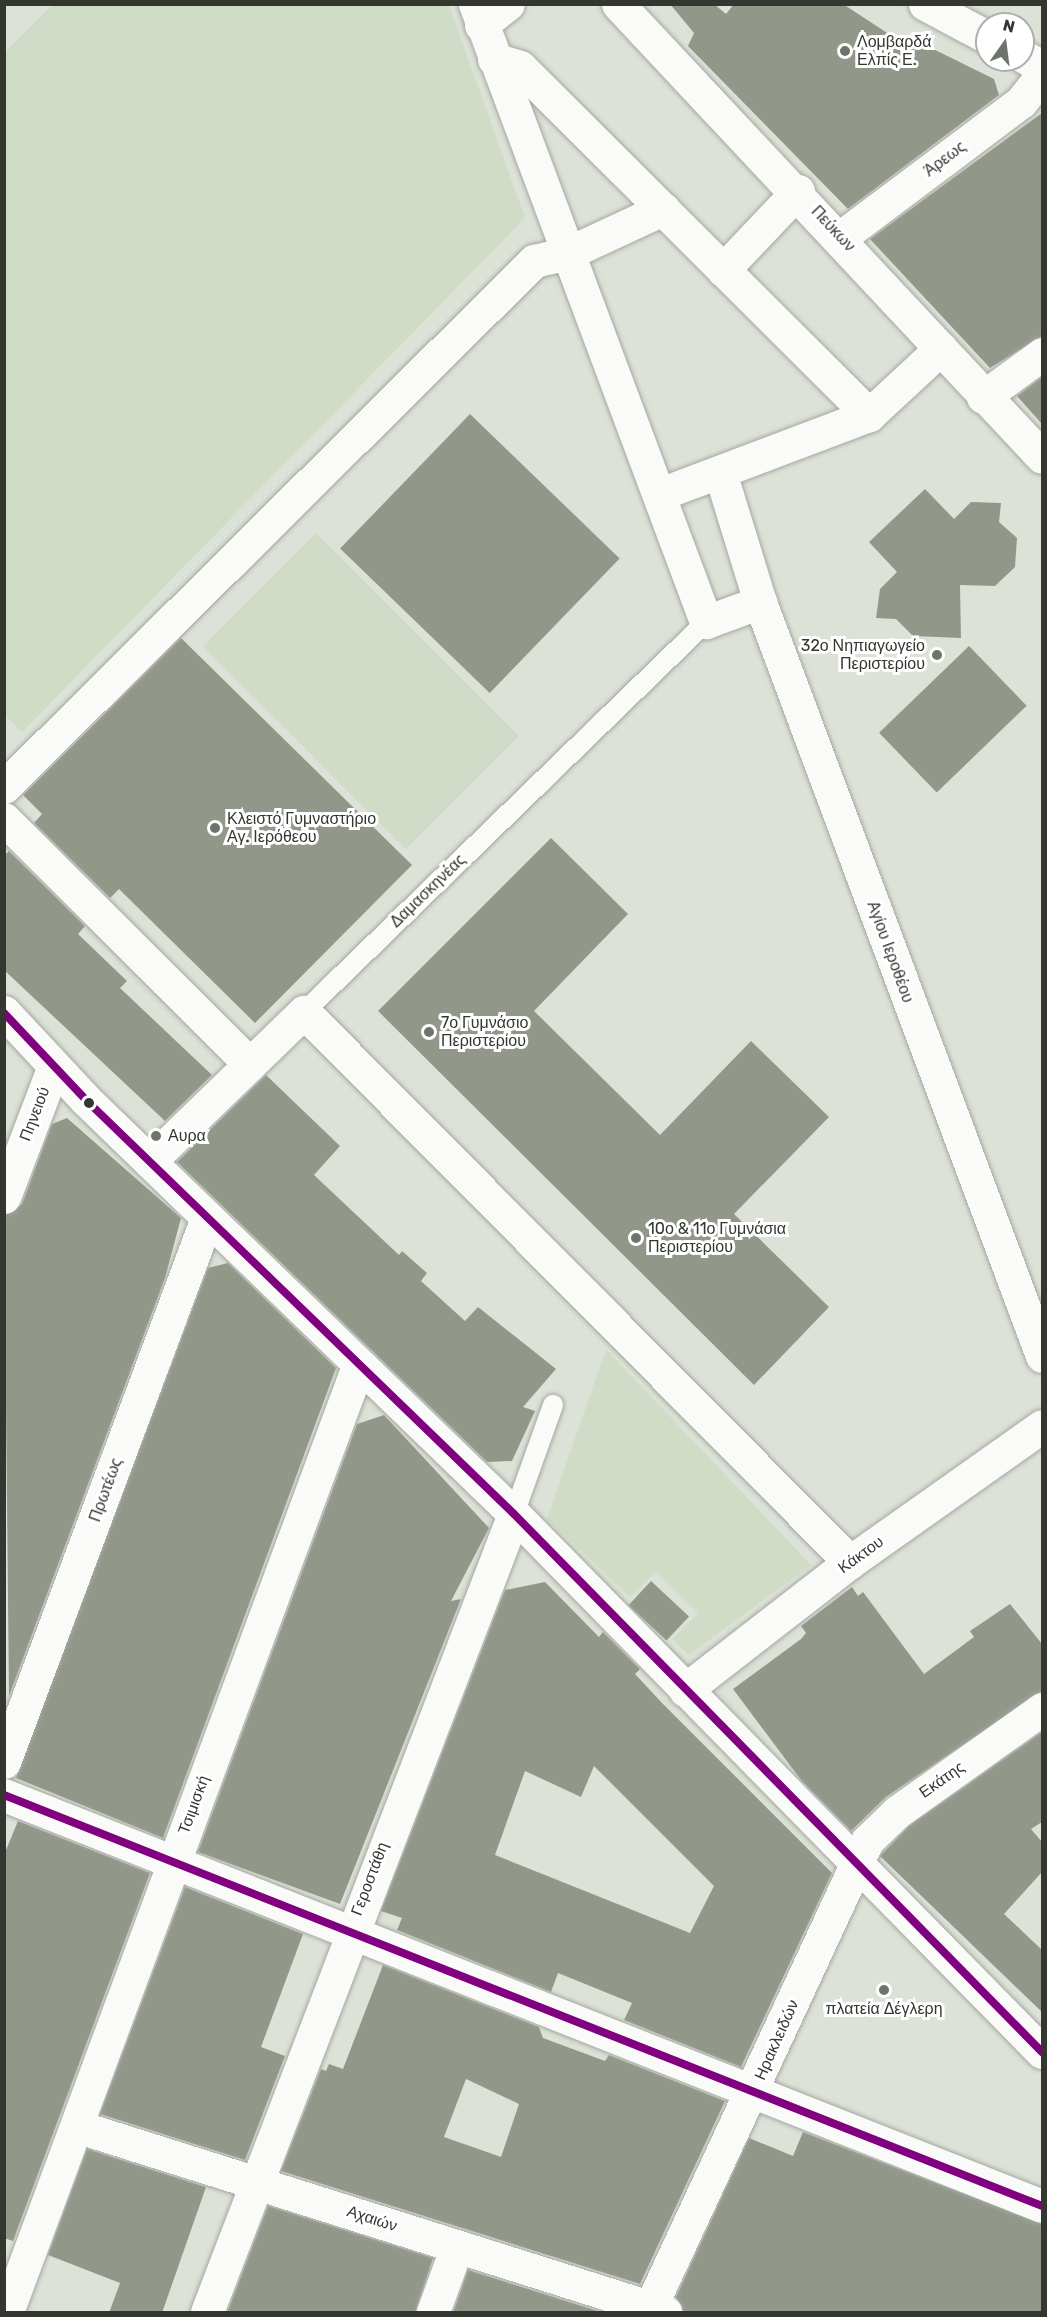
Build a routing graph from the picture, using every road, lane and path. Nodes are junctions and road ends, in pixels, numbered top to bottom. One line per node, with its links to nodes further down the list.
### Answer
1 (508, 4): 4 (street)
2 (618, 4): 8 (street, Πεύκων)
3 (925, 4): 5 (street)
4 (478, 15): 6 (street)
5 (975, 31)
6 (494, 59): 9 (street); 11 (street)
7 (1042, 75): 10 (street, Άρεως)
8 (798, 191): 10 (street, Πεύκων); 12 (street)
9 (663, 209): 11 (street); 12 (street)
10 (841, 237): 13 (street, Πεύκων)
11 (568, 253): 19 (street); 22 (street)
12 (723, 270): 16 (street)
13 (941, 348): 15 (street, Πεύκων); 16 (street)
14 (1042, 354): 15 (street)
15 (983, 397): 17 (street, Πεύκων)
16 (869, 415): 18 (street)
17 (1042, 457)
18 (720, 472): 19 (street); 20 (street, Αγίου Ιεροθέου)
19 (660, 494): 21 (street)
20 (760, 602): 21 (street); 32 (street, Αγίου Ιεροθέου)
21 (705, 622): 25 (lane, Δαμασκηνέας)
22 (4, 787)
23 (4, 819): 27 (street)
24 (4, 1012): 28 (street)
25 (304, 1012): 27 (street, Δαμασκηνέας); 37 (street)
26 (4, 1046): 28 (street)
27 (249, 1064): 29 (street, Δαμασκηνέας)
28 (54, 1066): 29 (street); 30 (street, Πηνειού)
29 (150, 1161): 31 (street)
30 (4, 1197)
31 (207, 1218): 33 (street); 40 (street, Πρωτέως)
32 (1042, 1356)
33 (358, 1366): 36 (street); 42 (street, Τσιμισκή)
34 (553, 1405): 36 (lane)
35 (1042, 1426): 37 (street, Κάκτου)
36 (514, 1514): 38 (street); 44 (street, Γεροστάθη)
37 (850, 1562): 38 (street, Κάκτου)
38 (686, 1690): 43 (street)
39 (1042, 1709): 43 (street, Εκάτης)
40 (4, 1762)
41 (4, 1794): 42 (street)
42 (173, 1862): 44 (street); 47 (street, Τσιμισκή)
43 (855, 1863): 45 (street); 46 (street, Ηρακλειδών)
44 (350, 1931): 46 (street); 48 (street, Γεροστάθη)
45 (1042, 2052)
46 (755, 2092): 49 (street); 51 (street, Ηρακλειδών)
47 (79, 2127): 48 (street, Αχαιών); 52 (street, Τσιμισκή)
48 (257, 2181): 50 (street, Αχαιών); 53 (street, Γεροστάθη)
49 (1042, 2206)
50 (457, 2246): 51 (street, Αχαιών); 54 (street)
51 (655, 2311)
52 (7, 2313)
53 (207, 2313)
54 (433, 2313)

